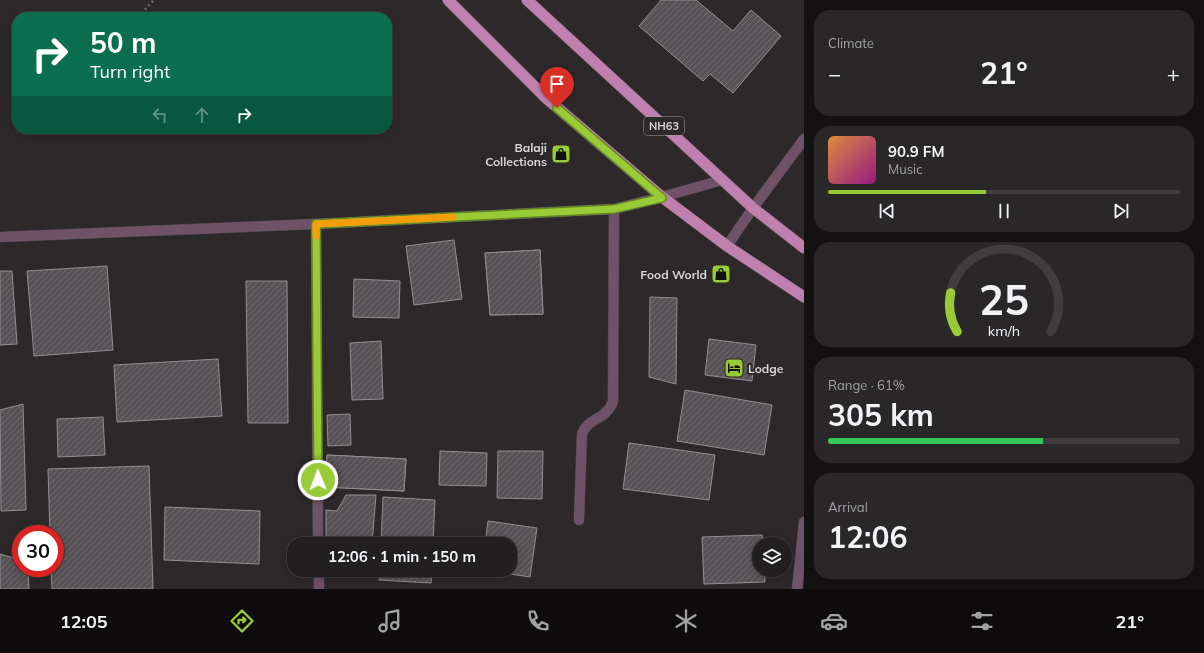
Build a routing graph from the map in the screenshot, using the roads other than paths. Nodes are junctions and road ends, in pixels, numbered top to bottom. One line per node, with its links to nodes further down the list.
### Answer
1 (448, 0): 5 (highway)
2 (527, 0): 4 (highway, NH63)
3 (804, 139): 6 (street)
4 (722, 180): 5 (street); 6 (highway, NH63)
5 (662, 198): 7 (street); 10 (highway)
6 (753, 208): 10 (street); 11 (highway, NH63)
7 (614, 209): 8 (street); 13 (street)
8 (316, 224): 9 (street); 15 (street)
9 (0, 237)
10 (727, 246): 12 (highway)
11 (804, 248)
12 (804, 297)
13 (580, 520)
14 (804, 522): 18 (street)
15 (318, 537)
16 (318, 577): 17 (street)
17 (319, 589)
18 (797, 589)

